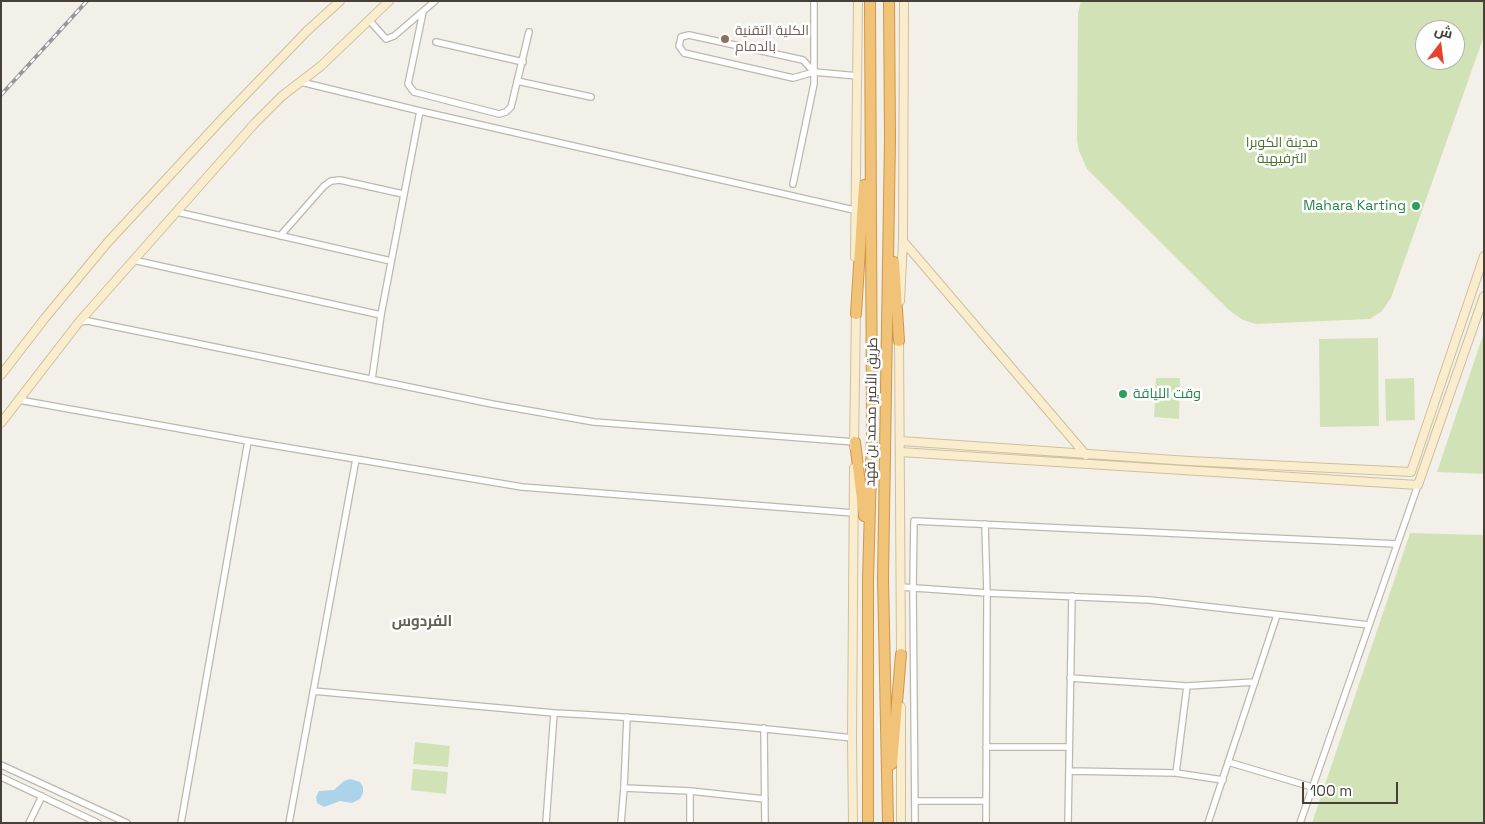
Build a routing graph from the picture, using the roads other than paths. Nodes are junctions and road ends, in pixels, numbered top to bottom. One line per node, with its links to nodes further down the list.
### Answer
1 (340, 1): 36 (street)
2 (389, 1): 10 (street)
3 (435, 1): 9 (street)
4 (814, 1): 14 (street)
5 (858, 1): 15 (street)
6 (870, 1): 18 (highway, طريق الأمير محمد بن فهد)
7 (889, 1): 21 (highway, طريق الأمير محمد بن فهد)
8 (904, 1): 27 (street)
9 (423, 12): 10 (street); 16 (street)
10 (370, 20): 17 (street)
11 (529, 32): 13 (street)
12 (436, 42): 13 (street)
13 (523, 62): 16 (street)
14 (814, 72): 14 (street); 15 (street); 22 (street)
15 (858, 76): 24 (street)
16 (517, 81): 19 (street)
17 (301, 82): 20 (street); 25 (street)
18 (870, 96): 32 (highway); 54 (highway, طريق الأمير محمد بن فهد)
19 (591, 97)
20 (420, 111): 23 (street); 24 (street)
21 (890, 138): 35 (highway); 98 (highway, طريق الأمير محمد بن فهد)
22 (793, 184)
23 (403, 194): 26 (street); 30 (street)
24 (854, 210): 32 (street)
25 (177, 212): 26 (street); 28 (street)
26 (280, 236): 30 (street)
27 (903, 241): 35 (street); 46 (street)
28 (133, 260): 33 (street); 34 (street)
29 (1483, 260): 38 (street)
30 (391, 261): 33 (street)
31 (1484, 296): 39 (street)
32 (856, 314): 44 (street)
33 (381, 315): 37 (street)
34 (79, 322): 37 (street); 40 (street)
35 (899, 341): 43 (street)
36 (1, 375)
37 (372, 379): 44 (street)
38 (1438, 391): 39 (street); 49 (street)
39 (1450, 395): 50 (street)
40 (19, 400): 41 (street); 42 (street)
41 (1, 424)
42 (248, 441): 47 (street); 89 (street)
43 (900, 441): 45 (street); 46 (street)
44 (854, 442): 51 (street); 54 (highway)
45 (900, 452): 48 (street); 55 (street)
46 (1085, 454): 48 (street); 49 (street)
47 (356, 459): 51 (street); 65 (street)
48 (1091, 464): 50 (street)
49 (1411, 472): 50 (street)
50 (1418, 485): 53 (street)
51 (854, 513): 69 (street)
52 (985, 524): 53 (street); 56 (street); 57 (street)
53 (1397, 544): 60 (street)
54 (868, 579): 72 (highway, طريق الأمير محمد بن فهد)
55 (901, 587): 56 (street); 61 (street)
56 (912, 587): 57 (street); 84 (street)
57 (987, 593): 58 (street); 70 (street)
58 (1072, 596): 59 (street); 62 (street)
59 (1277, 614): 60 (street); 63 (street)
60 (1368, 625): 79 (street)
61 (901, 654): 98 (highway); 99 (street)
62 (1070, 678): 64 (street); 71 (street)
63 (1254, 682): 64 (street); 73 (street)
64 (1187, 686): 76 (street)
65 (313, 691): 66 (street); 90 (street)
66 (554, 713): 67 (street); 91 (street)
67 (627, 717): 68 (street); 80 (street)
68 (764, 728): 69 (street); 83 (street)
69 (852, 738): 95 (street)
70 (986, 747): 71 (street); 85 (street)
71 (1069, 747): 75 (street)
72 (868, 748): 96 (highway); 97 (highway, طريق الأمير محمد بن فهد)
73 (1228, 762): 78 (street); 79 (street)
74 (1, 765): 88 (street)
75 (1069, 771): 76 (street); 102 (street)
76 (1176, 773): 78 (street)
77 (1, 777): 82 (street)
78 (1223, 780): 103 (street)
79 (1312, 786): 104 (street)
80 (624, 788): 81 (street); 92 (street)
81 (690, 791): 83 (street); 93 (street)
82 (42, 796): 86 (street); 87 (street)
83 (765, 799): 94 (street)
84 (916, 800): 85 (street); 100 (street)
85 (986, 802): 101 (street)
86 (29, 823)
87 (98, 823)
88 (127, 823)
89 (182, 823)
90 (289, 823)
91 (546, 823)
92 (621, 823)
93 (690, 823)
94 (765, 823)
95 (854, 823)
96 (864, 823)
97 (868, 823)
98 (888, 823)
99 (901, 823)
100 (916, 823)
101 (986, 823)
102 (1068, 823)
103 (1208, 823)
104 (1300, 823)

